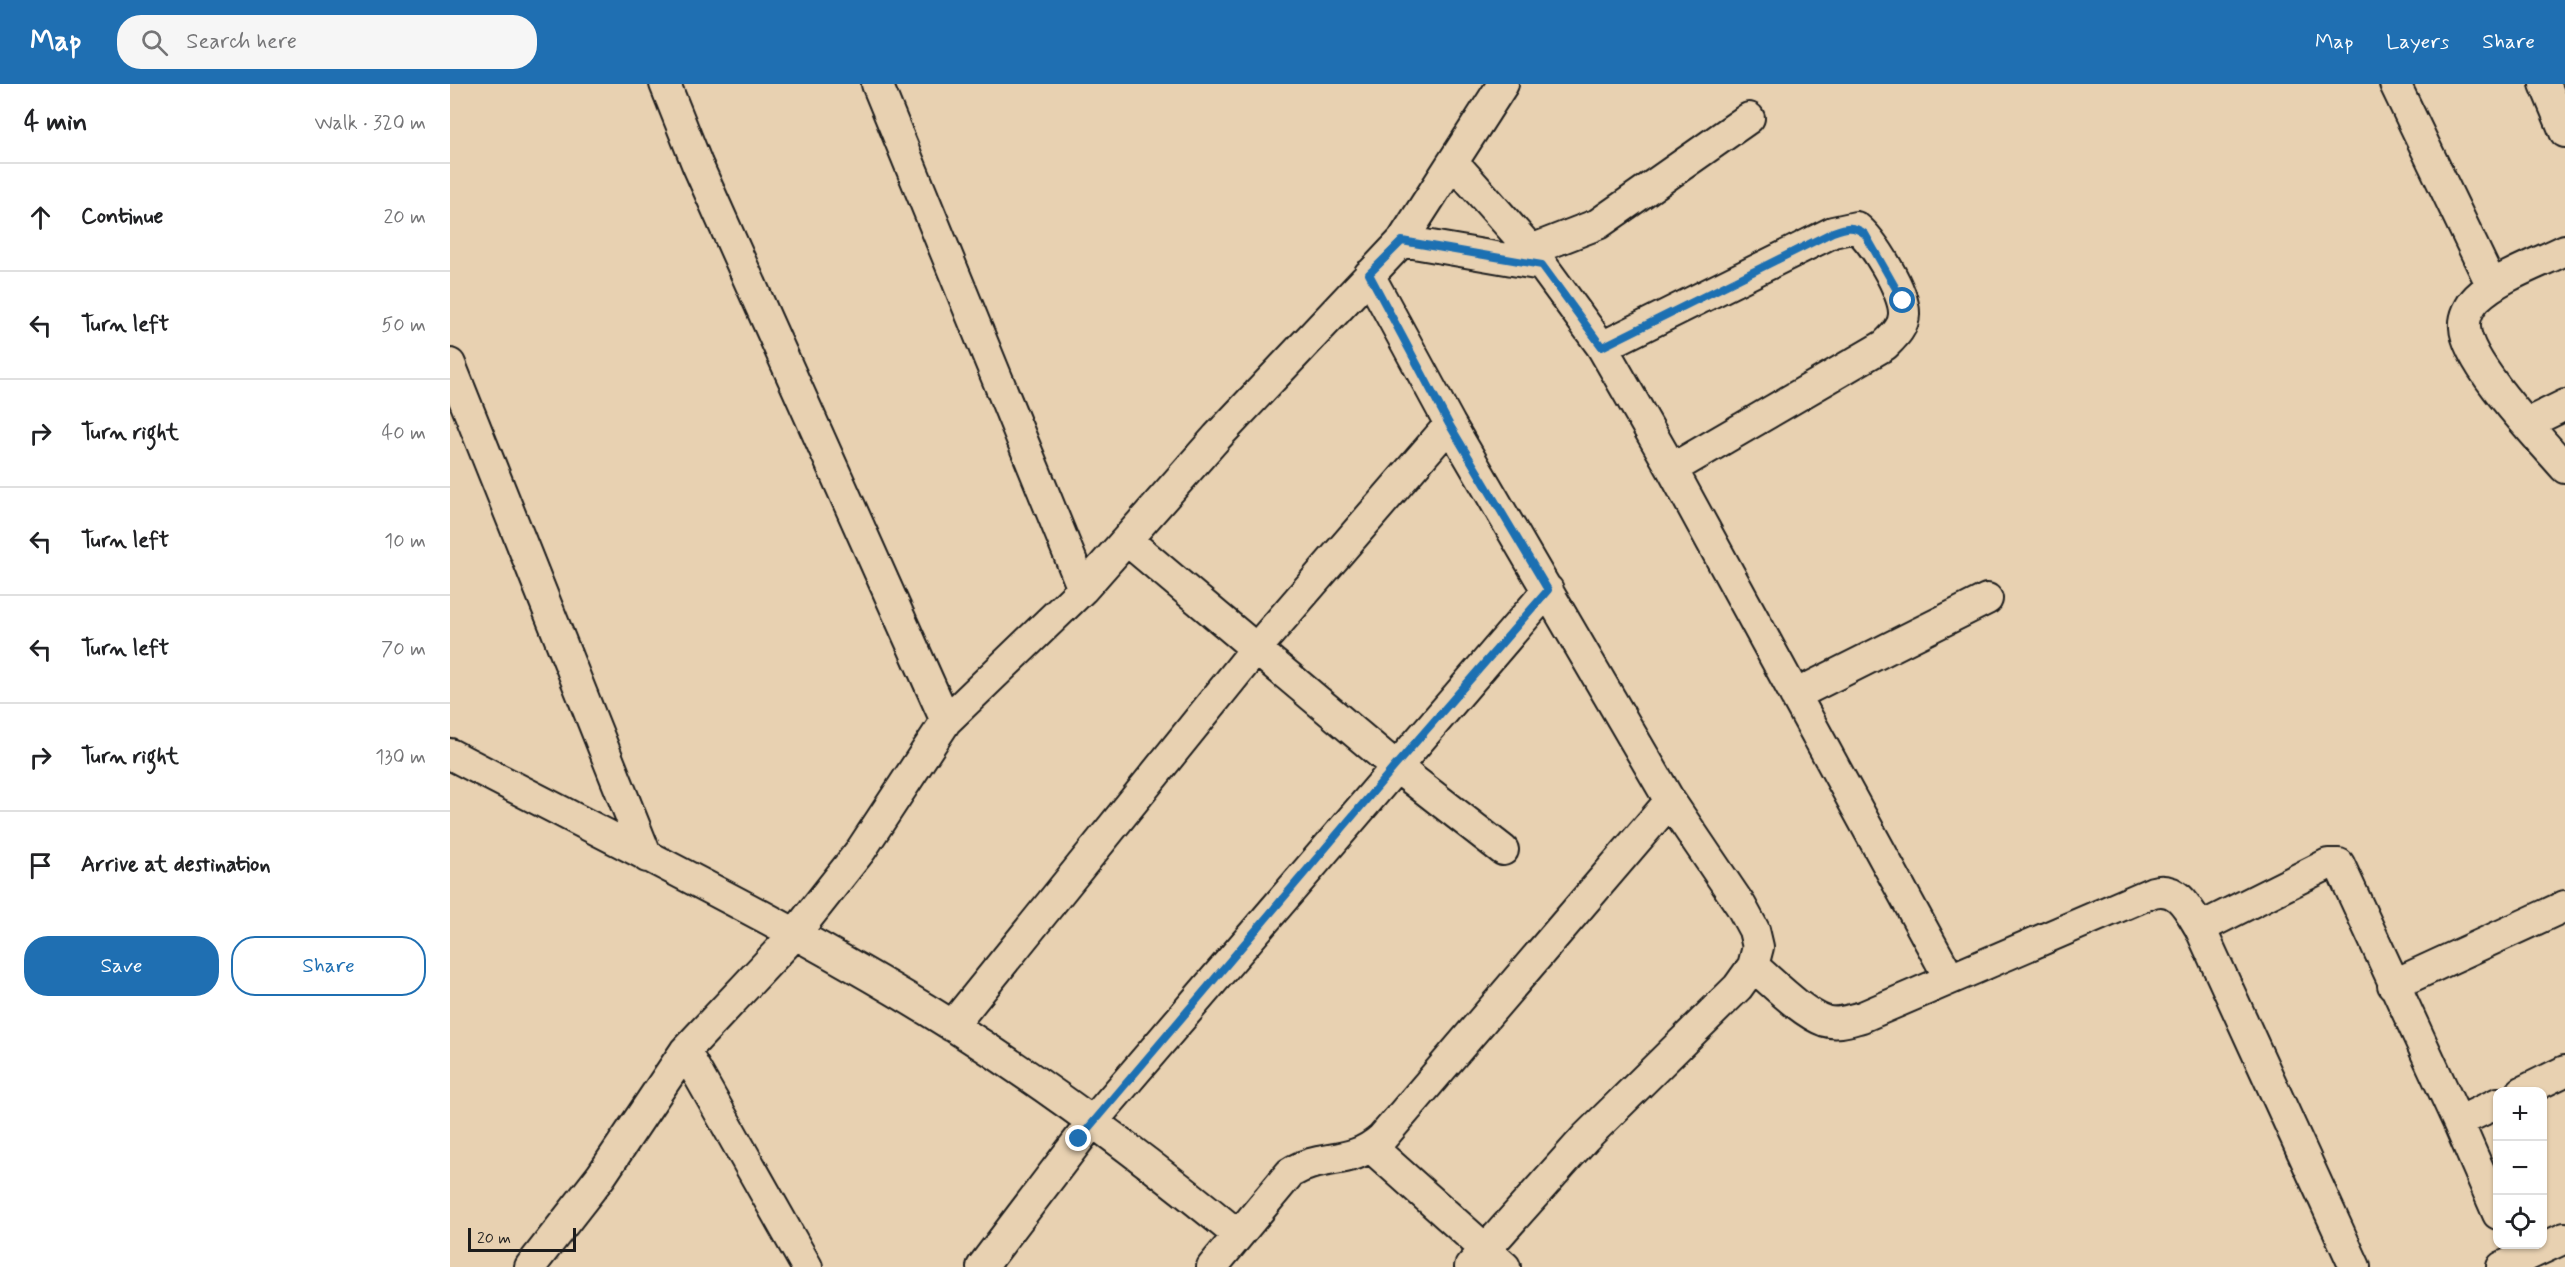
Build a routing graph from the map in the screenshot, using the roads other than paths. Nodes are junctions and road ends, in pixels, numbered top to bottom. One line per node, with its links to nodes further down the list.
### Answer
1 (665, 84): 27 (street)
2 (877, 84): 22 (street)
3 (1503, 84): 8 (street)
4 (2395, 84): 13 (street)
5 (2546, 84): 7 (street)
6 (1749, 118): 11 (street)
7 (2565, 132)
8 (1455, 163): 9 (street); 11 (street)
9 (1402, 241): 11 (street); 12 (street)
10 (2565, 249): 13 (street)
11 (1537, 257): 14 (street)
12 (1369, 274): 17 (street); 21 (street)
13 (2492, 286): 18 (street)
14 (1602, 347): 20 (street); 20 (street)
15 (450, 364): 32 (street)
16 (2565, 405): 18 (street)
17 (1449, 424): 23 (street); 25 (street)
18 (2526, 424): 19 (street)
19 (2565, 468)
20 (1672, 469): 26 (street)
21 (1128, 541): 22 (street); 25 (street)
22 (1083, 589): 27 (street)
23 (1548, 590): 29 (street); 30 (street)
24 (1988, 599): 26 (street)
25 (1255, 650): 29 (street); 39 (street)
26 (1795, 695): 37 (street)
27 (946, 721): 35 (street)
28 (450, 754): 32 (street)
29 (1395, 766): 31 (street); 44 (street)
30 (1670, 801): 36 (street); 46 (street)
31 (1503, 850)
32 (647, 857): 35 (street)
33 (2565, 906): 38 (street)
34 (2200, 928): 37 (street); 38 (street); 56 (street)
35 (794, 935): 39 (street); 40 (street)
36 (1753, 966): 37 (street); 51 (street)
37 (1950, 979)
38 (2393, 985): 45 (street)
39 (952, 1026): 44 (street)
40 (685, 1051): 52 (street); 53 (street)
41 (2565, 1071): 42 (street)
42 (2532, 1087)
43 (2493, 1105): 45 (street)
44 (1093, 1121): 48 (street); 54 (street)
45 (2458, 1122): 47 (street)
46 (1371, 1147): 48 (street); 51 (street)
47 (2493, 1202)
48 (1238, 1235): 55 (street)
49 (2565, 1238): 50 (street)
50 (2512, 1260)
51 (1487, 1261)
52 (530, 1267)
53 (807, 1267)
54 (982, 1267)
55 (1212, 1267)
56 (2355, 1267)

